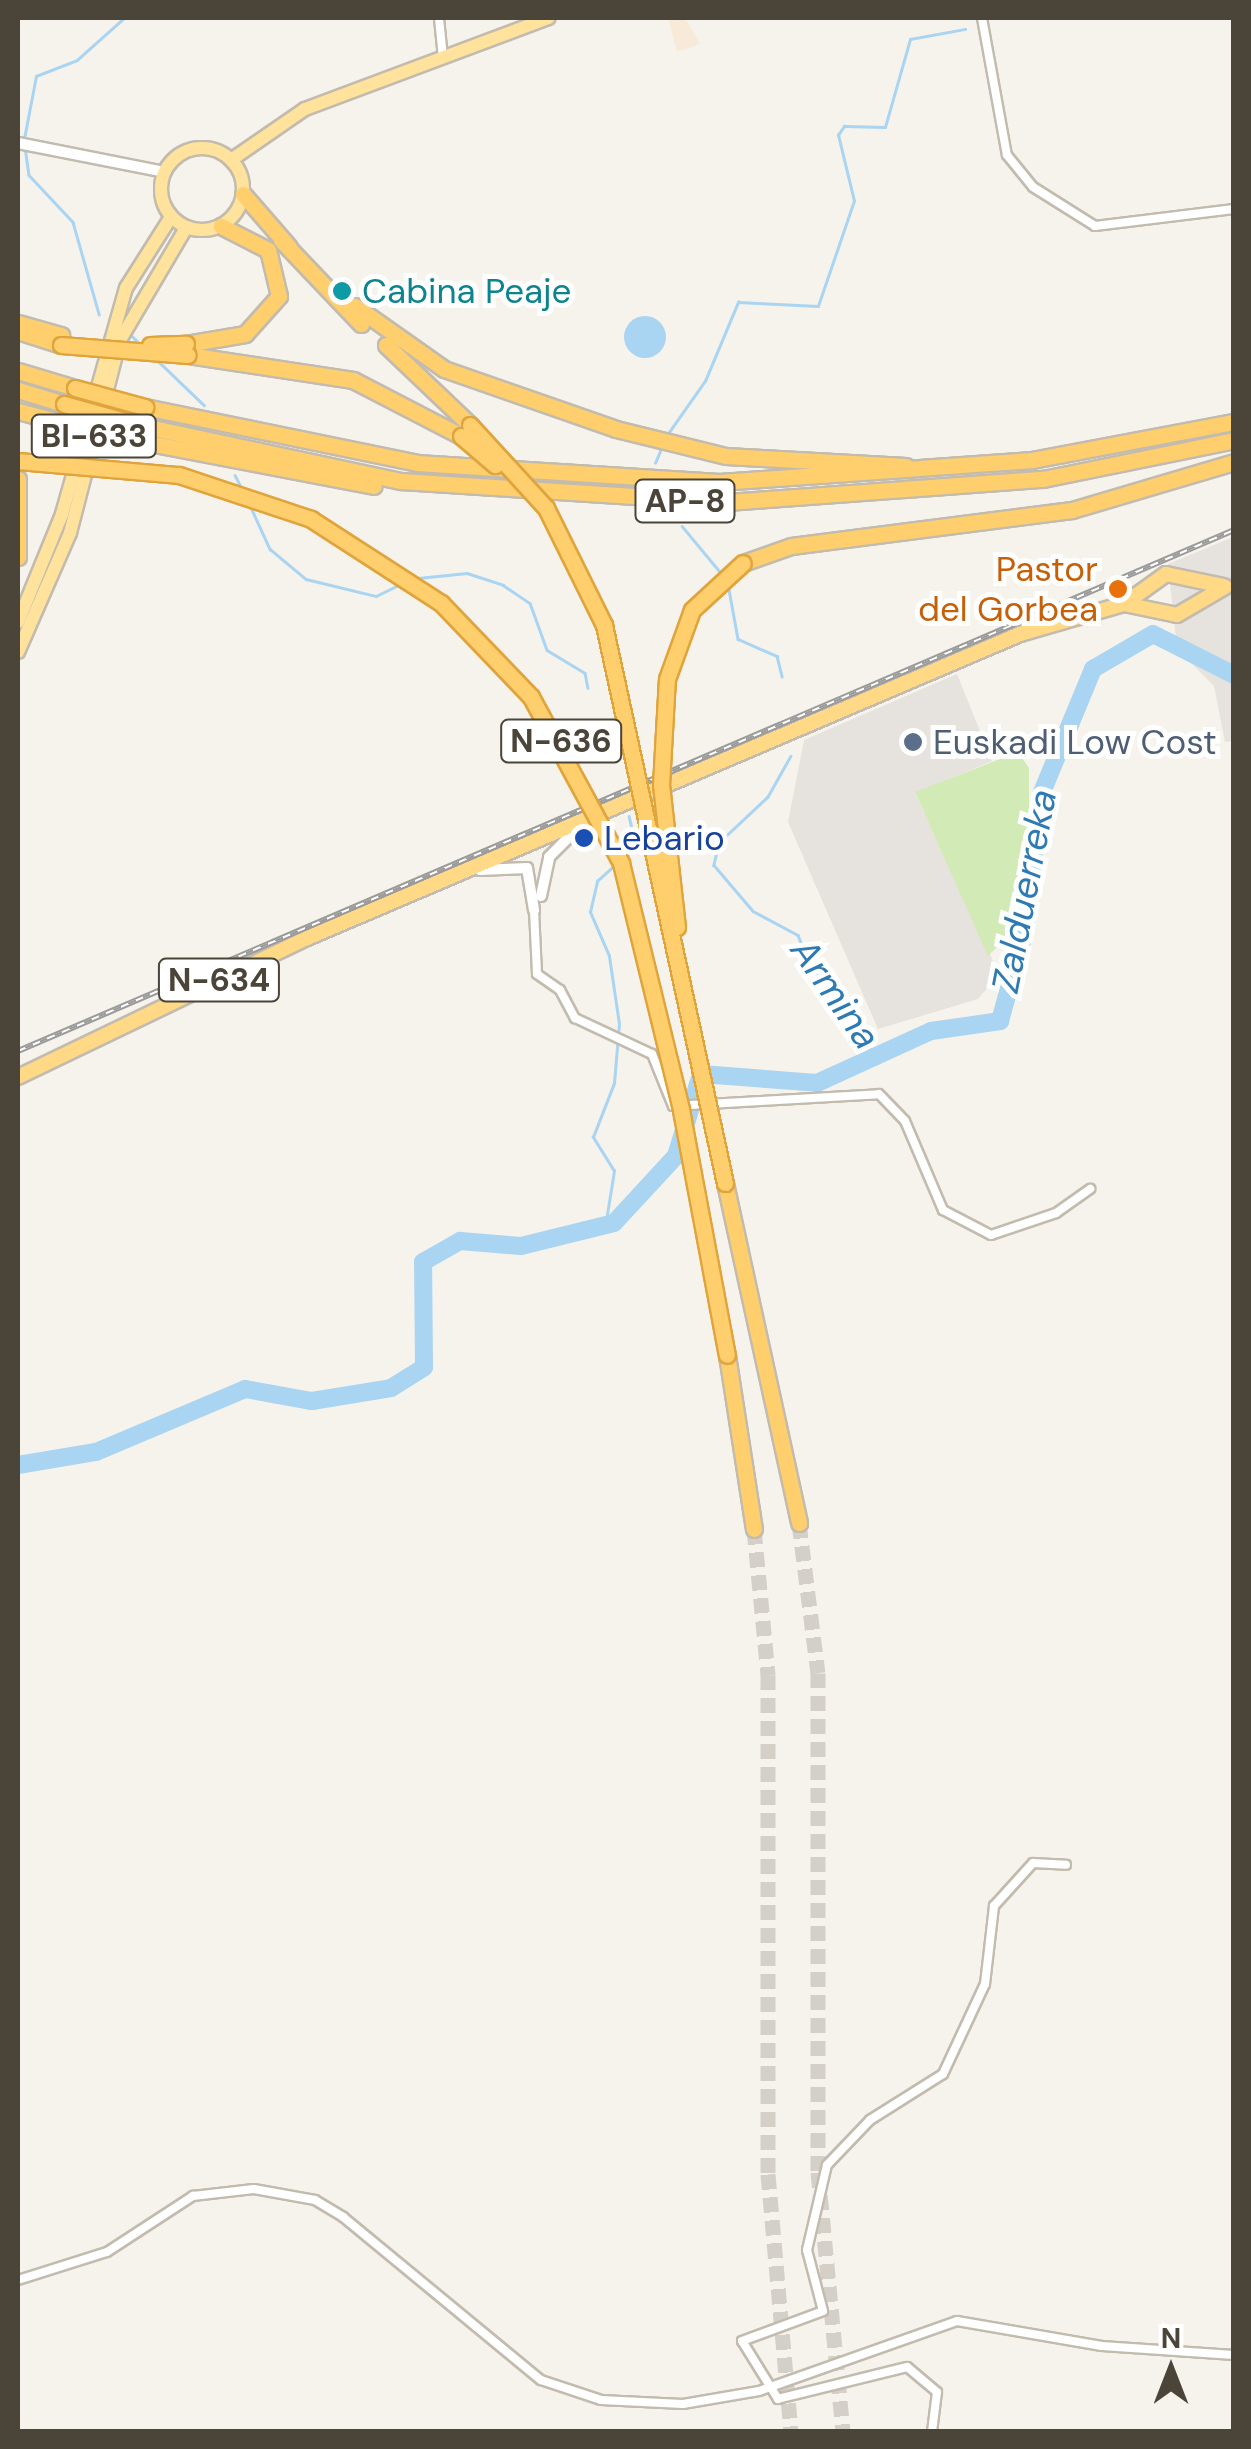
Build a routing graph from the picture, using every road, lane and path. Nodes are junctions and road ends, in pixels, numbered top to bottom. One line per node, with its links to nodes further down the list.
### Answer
1 (439, 18): 4 (street)
2 (550, 18): 4 (main road)
3 (982, 18): 9 (street)
4 (443, 58): 6 (main road)
5 (18, 143): 7 (street)
6 (230, 160): 7 (main road); 8 (main road)
7 (164, 172): 10 (main road)
8 (243, 194): 11 (main road); 13 (highway)
9 (1234, 208)
10 (171, 217): 12 (main road); 38 (main road, BI-633)
11 (221, 226): 12 (main road); 19 (highway)
12 (186, 228): 39 (main road, BI-633)
13 (281, 240): 14 (highway); 24 (highway)
14 (325, 280)
15 (355, 306): 29 (highway)
16 (18, 323): 18 (highway)
17 (18, 331): 18 (highway)
18 (61, 340): 19 (highway, bridge)
19 (188, 349): 24 (highway)
20 (18, 371): 29 (highway, AP-8, bridge)
21 (18, 390): 25 (highway, AP-8, bridge)
22 (18, 411): 25 (highway, bridge)
23 (1234, 422): 29 (highway, AP-8)
24 (465, 431): 43 (highway, bridge)
25 (136, 432): 26 (highway, AP-8)
26 (1234, 440)
27 (18, 461): 47 (highway, N-636, bridge)
28 (1234, 462): 43 (highway, bridge)
29 (945, 469)
30 (18, 479): 31 (highway)
31 (18, 557)
32 (1187, 580): 33 (highway, N-634); 34 (highway, N-634); 37 (highway)
33 (1152, 585): 35 (highway, N-634); 36 (highway)
34 (1229, 586): 37 (highway, N-634)
35 (1124, 604): 36 (highway, N-634); 40 (highway, N-634)
36 (1154, 606): 37 (highway, N-634)
37 (1189, 607)
38 (18, 622)
39 (18, 652)
40 (584, 822): 41 (highway, N-634); 42 (street)
41 (421, 888): 42 (street); 44 (highway, N-634)
42 (534, 910): 45 (street, bridge)
43 (679, 976): 46 (highway, bridge)
44 (18, 1077)
45 (1090, 1189)
46 (799, 1522)
47 (754, 1529)
48 (1066, 1865): 51 (street)
49 (18, 2280): 51 (street)
50 (1234, 2355): 51 (street)
51 (772, 2388): 52 (street)
52 (932, 2432)

